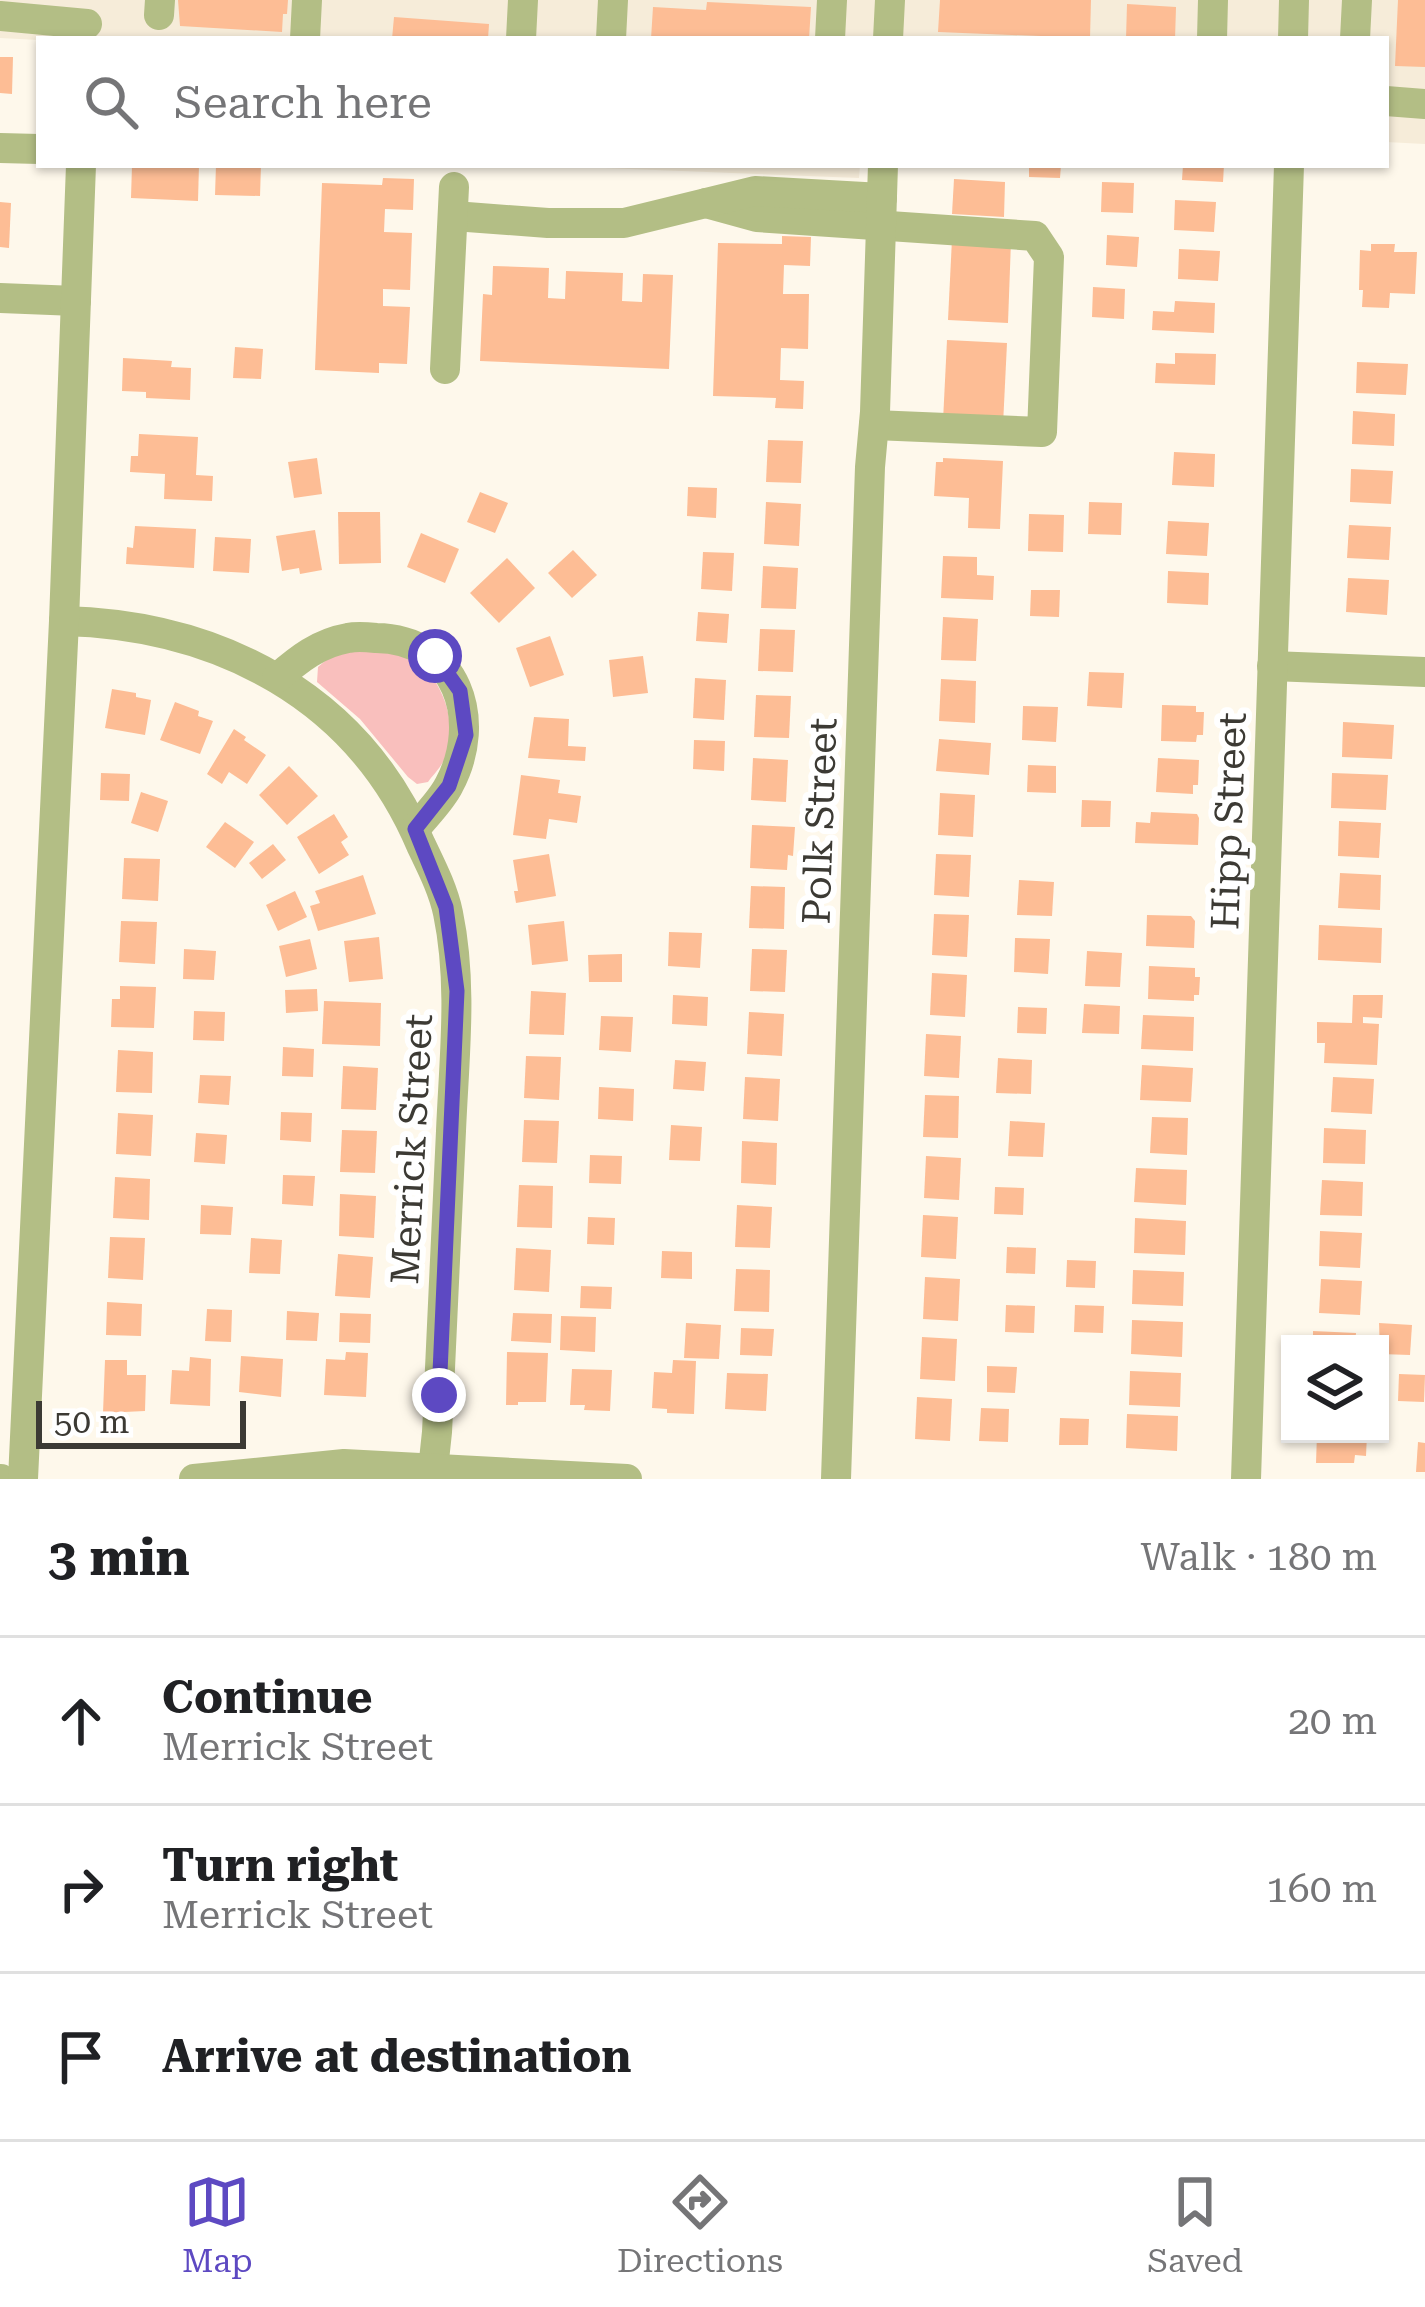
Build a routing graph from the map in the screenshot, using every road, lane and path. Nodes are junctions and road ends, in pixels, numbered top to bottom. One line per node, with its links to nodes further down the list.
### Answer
1 (307, 0): 11 (street)
2 (523, 0): 12 (street)
3 (613, 0): 13 (street)
4 (832, 0): 14 (street)
5 (890, 0): 15 (street)
6 (1213, 0): 16 (street)
7 (1294, 0): 17 (street)
8 (1357, 0): 18 (street)
9 (16, 11): 10 (street)
10 (87, 21)
11 (305, 36)
12 (521, 36)
13 (611, 36)
14 (830, 36)
15 (888, 36)
16 (1212, 36)
17 (1293, 36)
18 (1355, 36)
19 (1389, 101): 20 (street)
20 (1425, 104)
21 (0, 148): 22 (street)
22 (36, 149)
23 (81, 168): 28 (street)
24 (883, 168): 26 (street, Polk Street)
25 (1288, 168): 32 (street, Hipp Street)
26 (881, 212): 29 (street); 30 (street, Polk Street); 30 (street)
27 (0, 298): 28 (street)
28 (76, 302): 31 (street)
29 (445, 369)
30 (874, 425): 40 (street, Polk Street)
31 (64, 621): 34 (street, Merrick Street); 37 (street)
32 (1272, 666): 33 (street); 41 (street, Hipp Street)
33 (1425, 672)
34 (277, 678): 35 (street, Merrick Street); 35 (street)
35 (415, 829): 36 (street, Merrick Street)
36 (433, 1473): 38 (street); 39 (street)
37 (22, 1479)
38 (194, 1479)
39 (627, 1479)
40 (836, 1479)
41 (1246, 1479)

